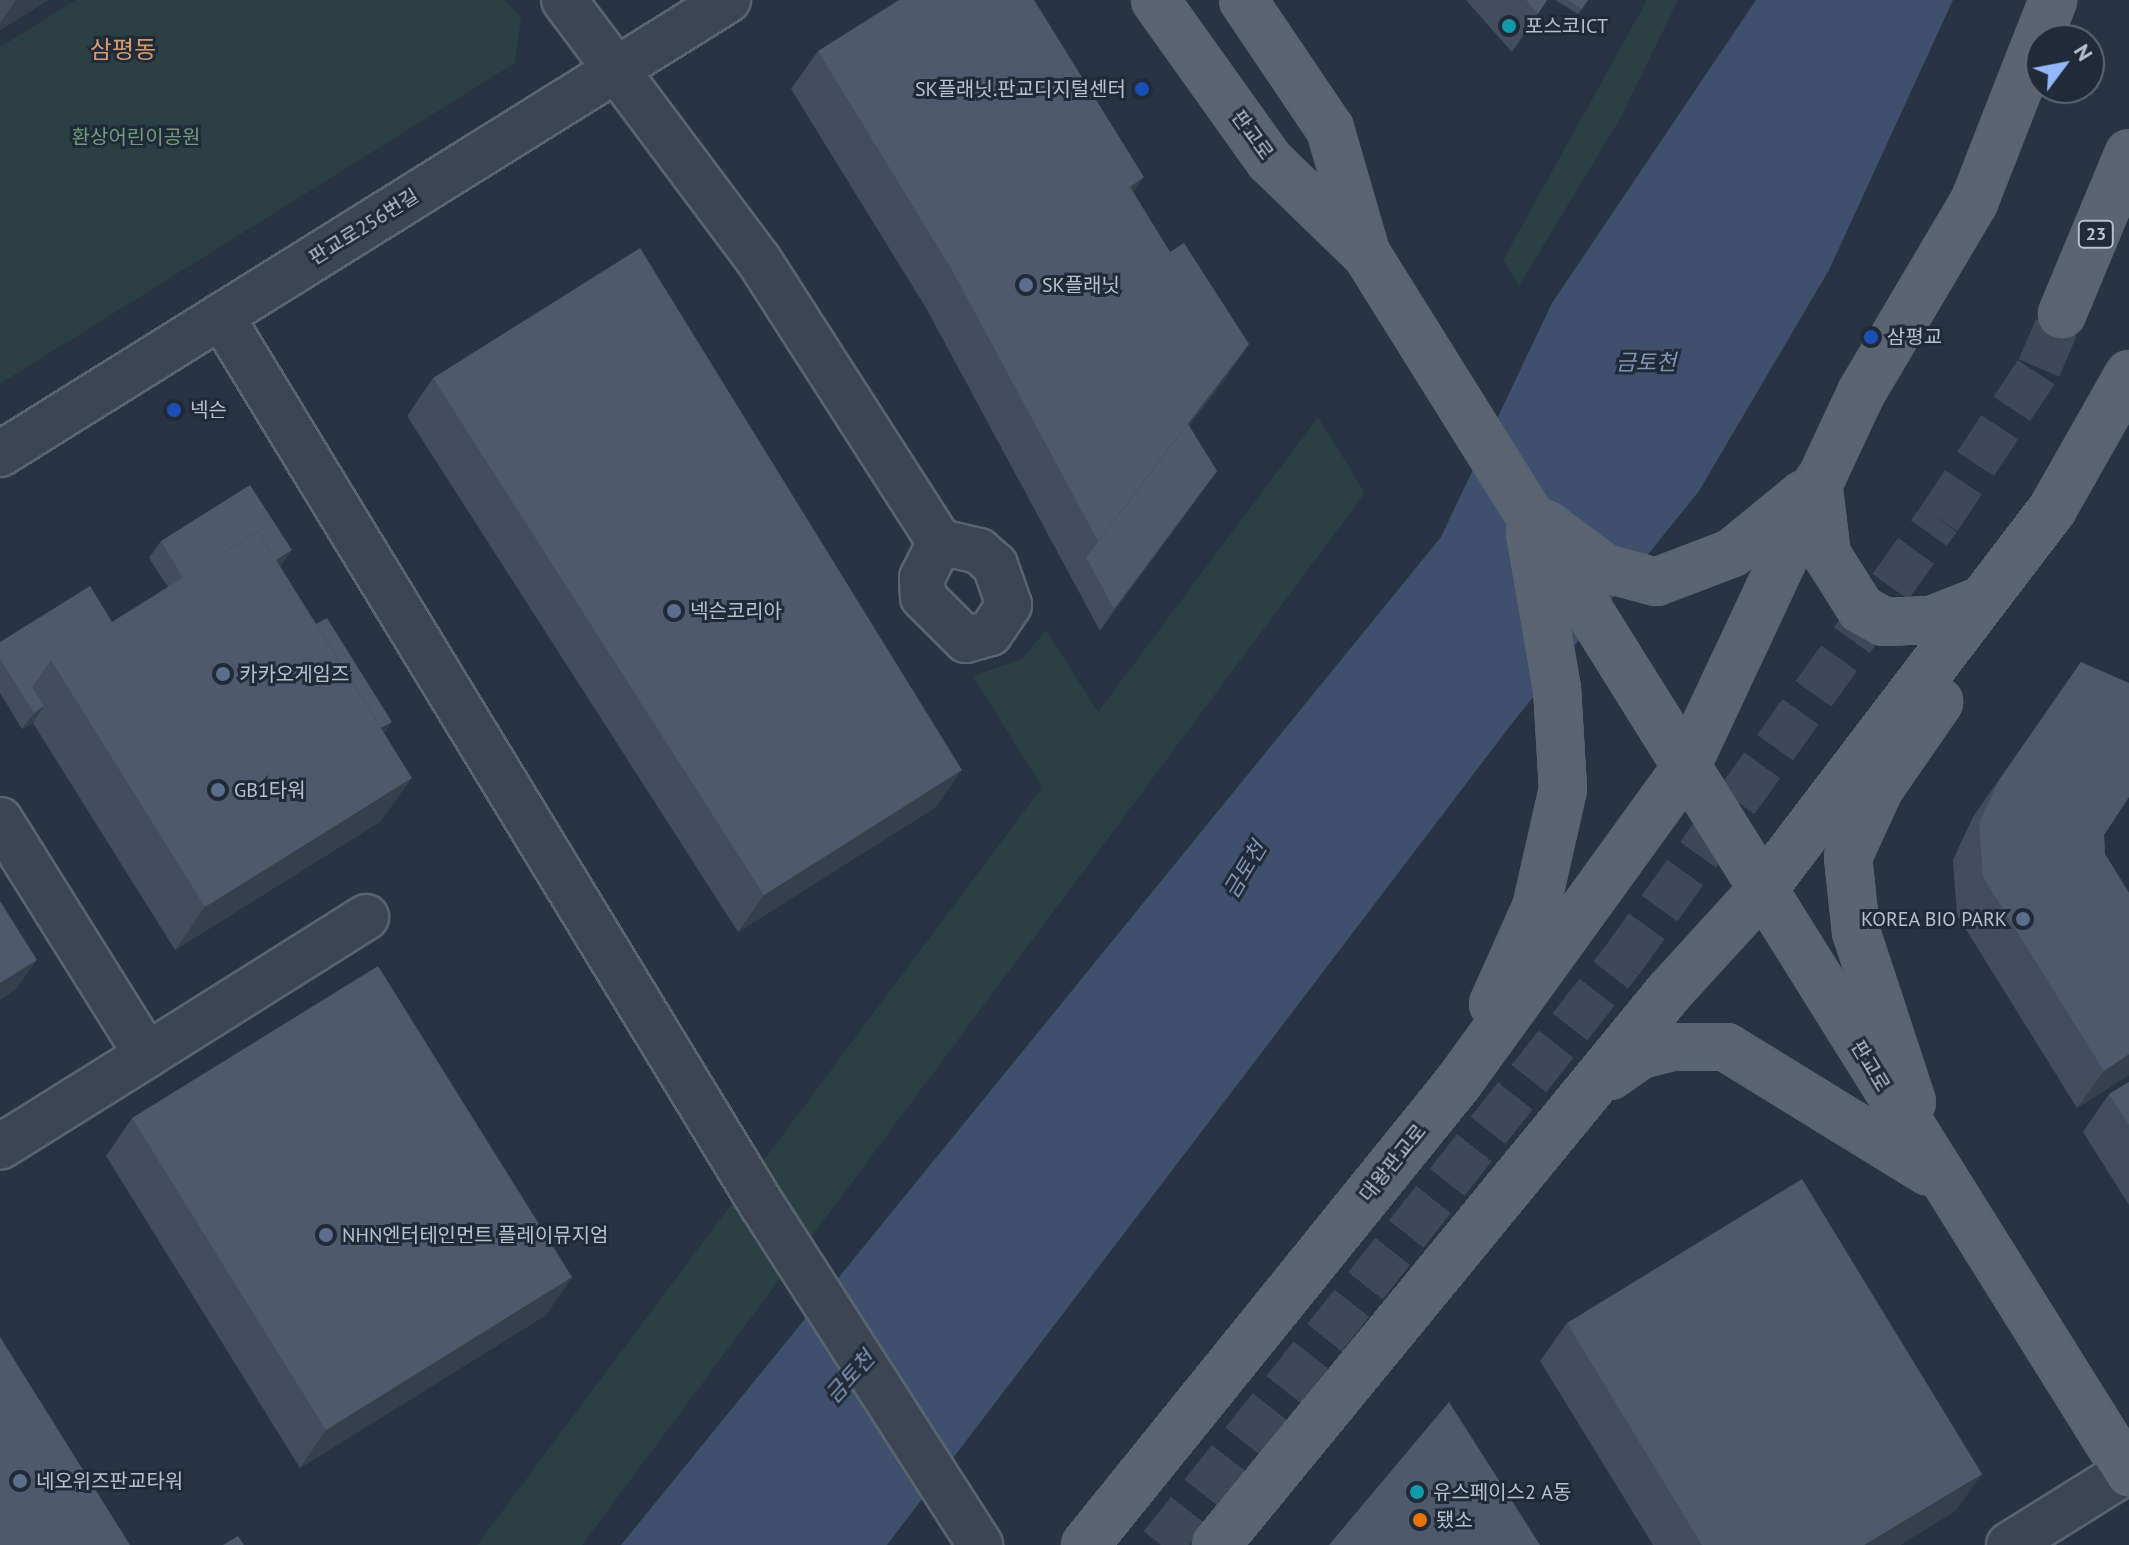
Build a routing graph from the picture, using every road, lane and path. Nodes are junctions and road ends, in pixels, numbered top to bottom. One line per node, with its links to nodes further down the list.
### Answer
1 (564, 0): 6 (street)
2 (728, 0): 6 (street, 판교로256번길)
3 (1155, 0): 8 (main road, 판교로)
4 (1243, 0): 8 (main road, 판교로)
5 (2053, 0): 13 (main road, 대왕판교로)
6 (620, 66): 10 (street, 판교로256번길); 15 (street)
7 (2129, 153): 9 (main road, 23)
8 (1367, 255): 14 (main road, 판교로)
9 (2062, 314)
10 (221, 316): 12 (street, 판교로256번길); 27 (street)
11 (2129, 374): 16 (main road)
12 (0, 454)
13 (1818, 482): 14 (main road); 16 (main road); 17 (main road, 대왕판교로)
14 (1526, 510): 17 (main road, 판교로); 22 (main road)
15 (940, 542)
16 (1980, 601): 19 (main road); 25 (main road)
17 (1685, 769): 19 (main road, 판교로); 22 (main road, 대왕판교로)
18 (0, 820): 21 (street)
19 (1763, 889): 23 (main road); 25 (main road, 판교로)
20 (366, 917): 21 (street)
21 (147, 1055): 24 (street)
22 (1458, 1083): 28 (main road, 대왕판교로)
23 (1586, 1093): 25 (main road); 29 (main road)
24 (0, 1147)
25 (1937, 1178): 26 (main road, 판교로)
26 (2128, 1472): 30 (street)
27 (980, 1545)
28 (1085, 1545)
29 (1216, 1545)
30 (2009, 1545)

